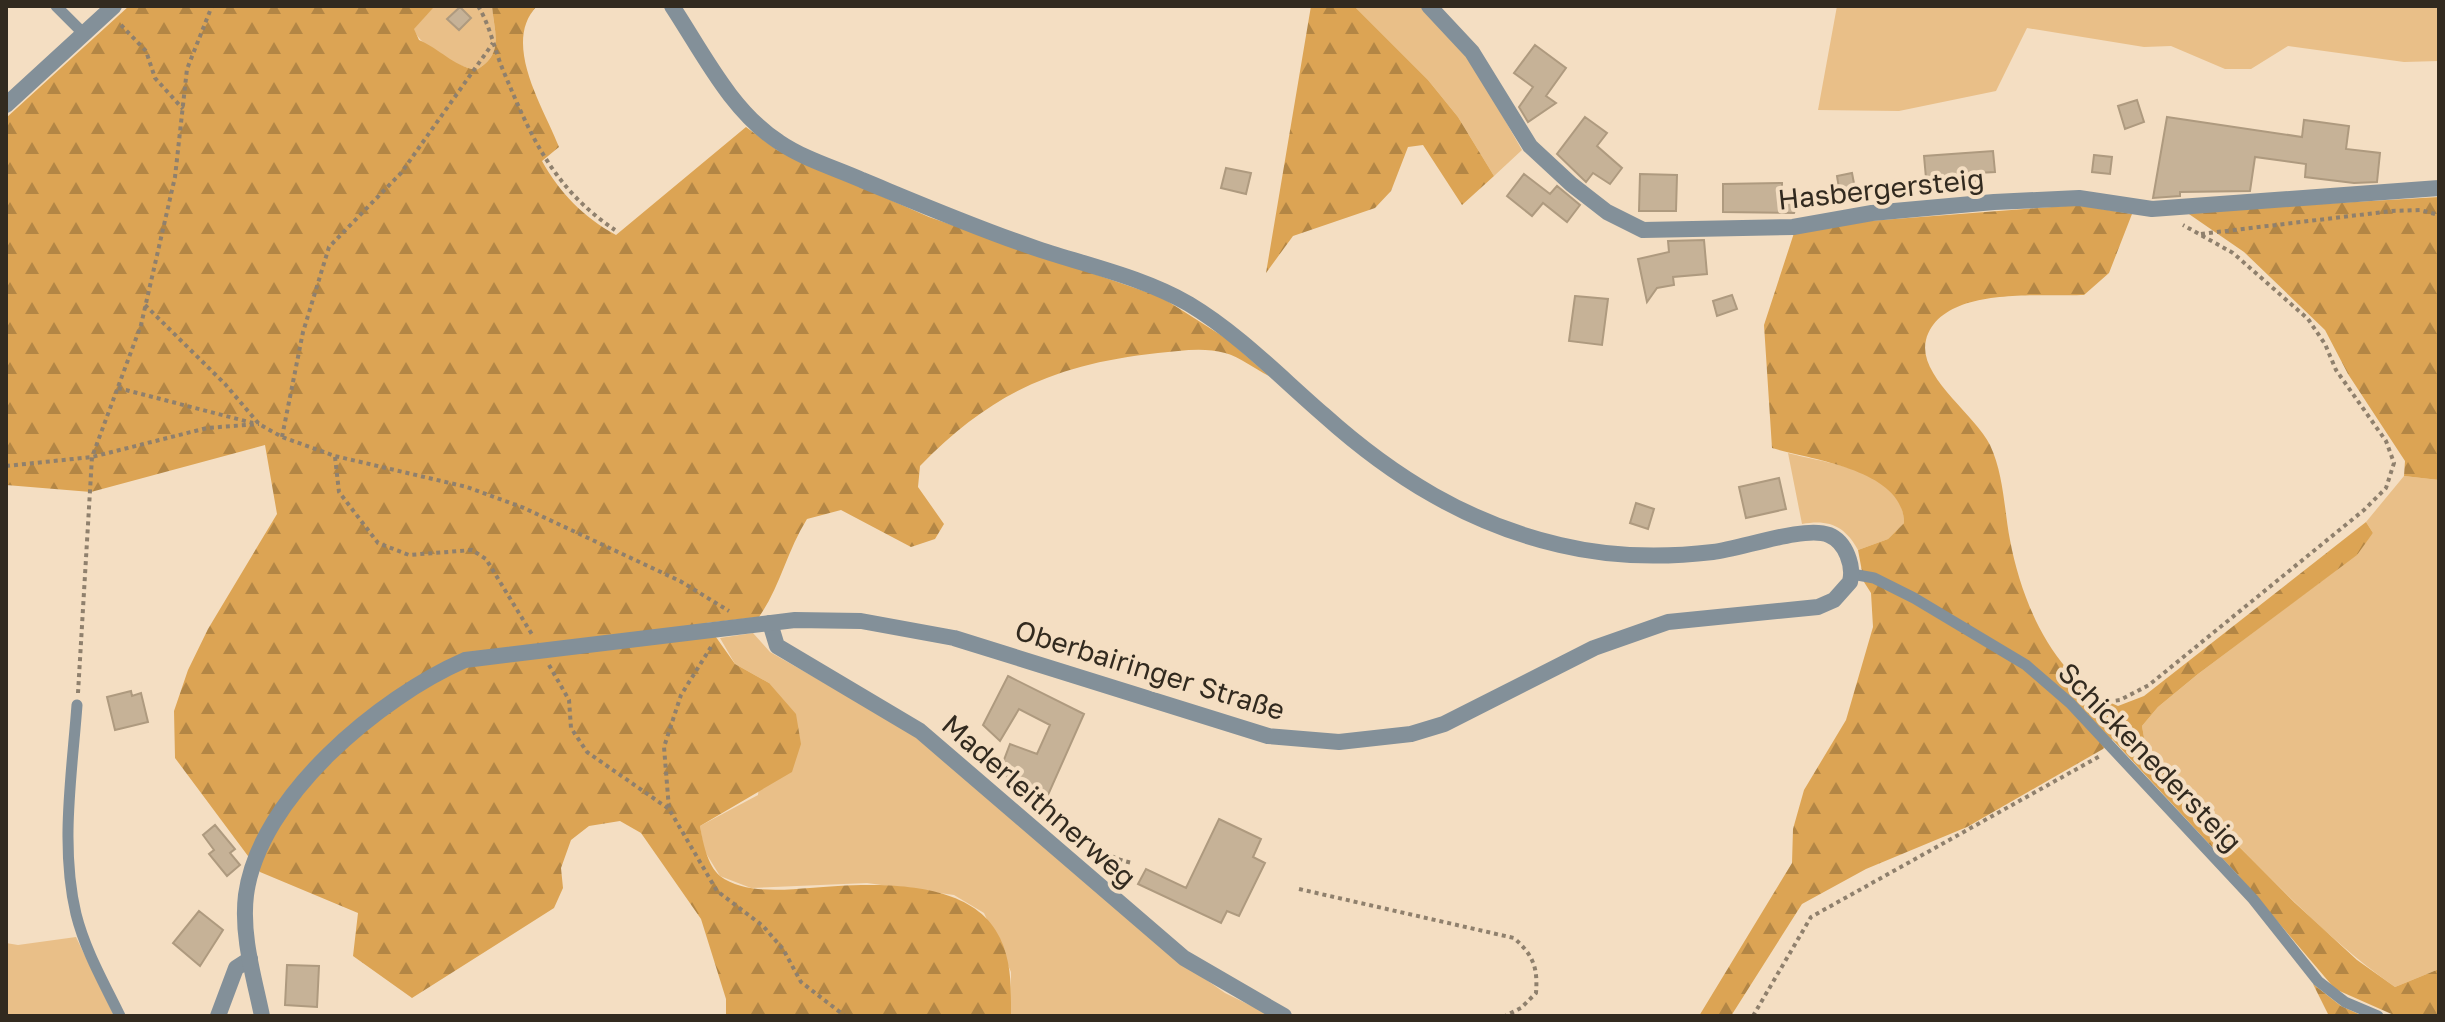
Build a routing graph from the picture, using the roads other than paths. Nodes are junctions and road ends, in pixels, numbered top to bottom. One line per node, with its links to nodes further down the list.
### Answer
1 (56, 6): 5 (lane)
2 (672, 6): 8 (street)
3 (1429, 6): 7 (street, Hasbergersteig)
4 (111, 9): 5 (street)
5 (84, 34): 6 (street)
6 (6, 105)
7 (2439, 188)
8 (1852, 574): 9 (street, Oberbairinger Straße); 16 (lane, Schickenedersteig)
9 (770, 623): 11 (street, Oberbairinger Straße); 15 (street, Maderleithnerweg)
10 (77, 705): 12 (lane)
11 (250, 959): 13 (street); 14 (street, Oberbairinger Straße)
12 (120, 1016)
13 (218, 1016)
14 (262, 1016)
15 (1284, 1016)
16 (2378, 1016)

